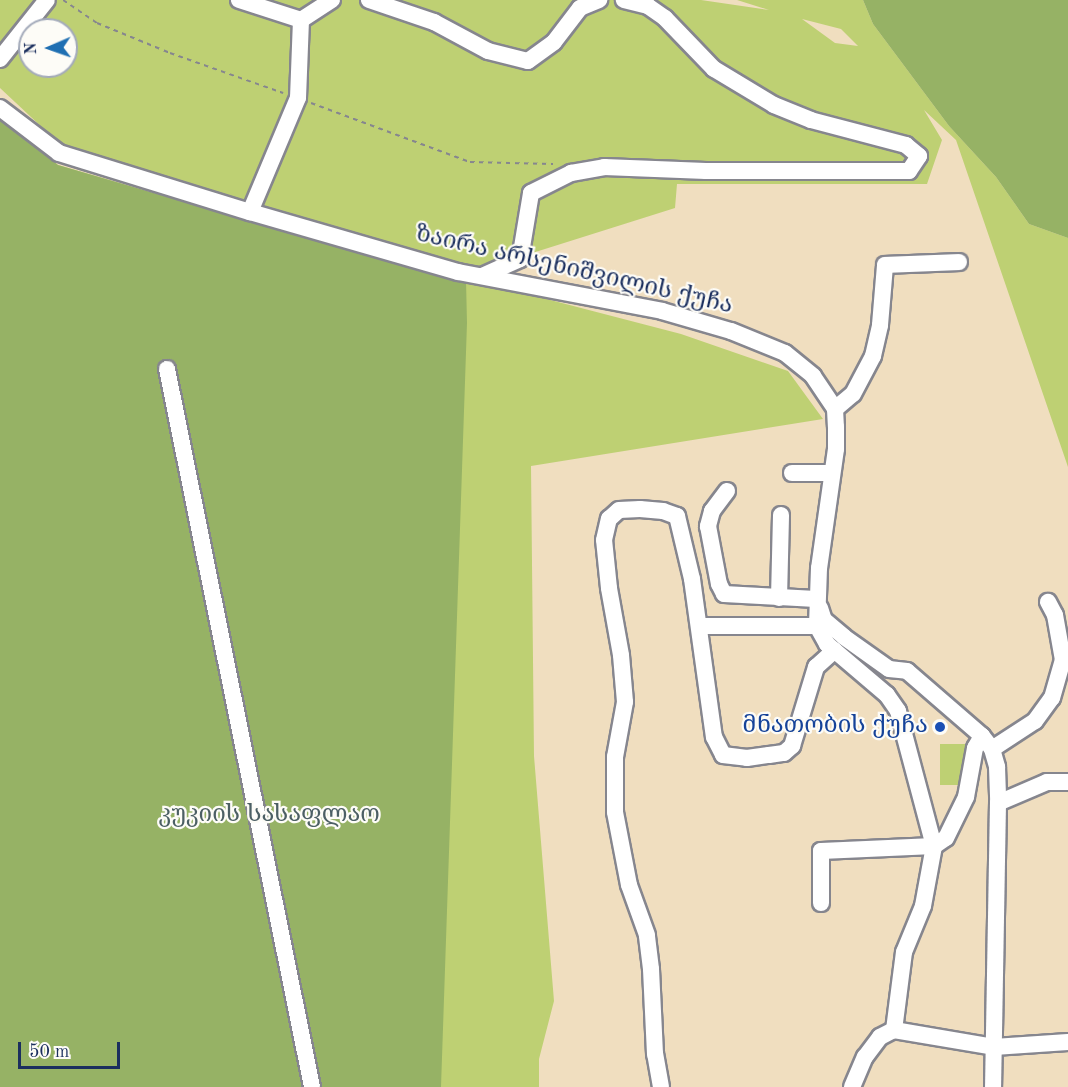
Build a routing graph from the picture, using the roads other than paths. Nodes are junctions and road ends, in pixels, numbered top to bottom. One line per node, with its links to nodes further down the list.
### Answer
1 (47, 0): 8 (street)
2 (239, 0): 7 (street)
3 (332, 0): 7 (street)
4 (369, 0): 5 (street)
5 (599, 0)
6 (624, 0): 12 (street)
7 (301, 20): 10 (street)
8 (0, 59)
9 (0, 108): 10 (street, ზაირა არსენიშვილის ქუჩა)
10 (250, 212): 12 (street, ზაირა არსენიშვილის ქუჩა)
11 (959, 262): 14 (street)
12 (482, 276): 14 (street, ზაირა არსენიშვილის ქუჩა)
13 (167, 369): 33 (street)
14 (835, 409): 16 (street)
15 (792, 473): 16 (street)
16 (832, 473): 20 (street)
17 (727, 491): 19 (street)
18 (781, 515): 19 (street)
19 (780, 598): 20 (street)
20 (816, 599): 23 (street); 24 (street)
21 (1048, 602): 25 (street)
22 (700, 626): 23 (street); 24 (street); 34 (street)
23 (817, 626): 24 (street)
24 (839, 644): 25 (street); 28 (street)
25 (987, 743): 27 (street); 28 (street)
26 (1068, 782): 27 (street)
27 (998, 803): 32 (street)
28 (934, 846): 29 (street); 30 (street)
29 (822, 903)
30 (894, 1030): 32 (street); 35 (street)
31 (1068, 1042): 32 (street)
32 (994, 1047): 36 (street)
33 (312, 1087)
34 (661, 1087)
35 (852, 1087)
36 (993, 1087)

